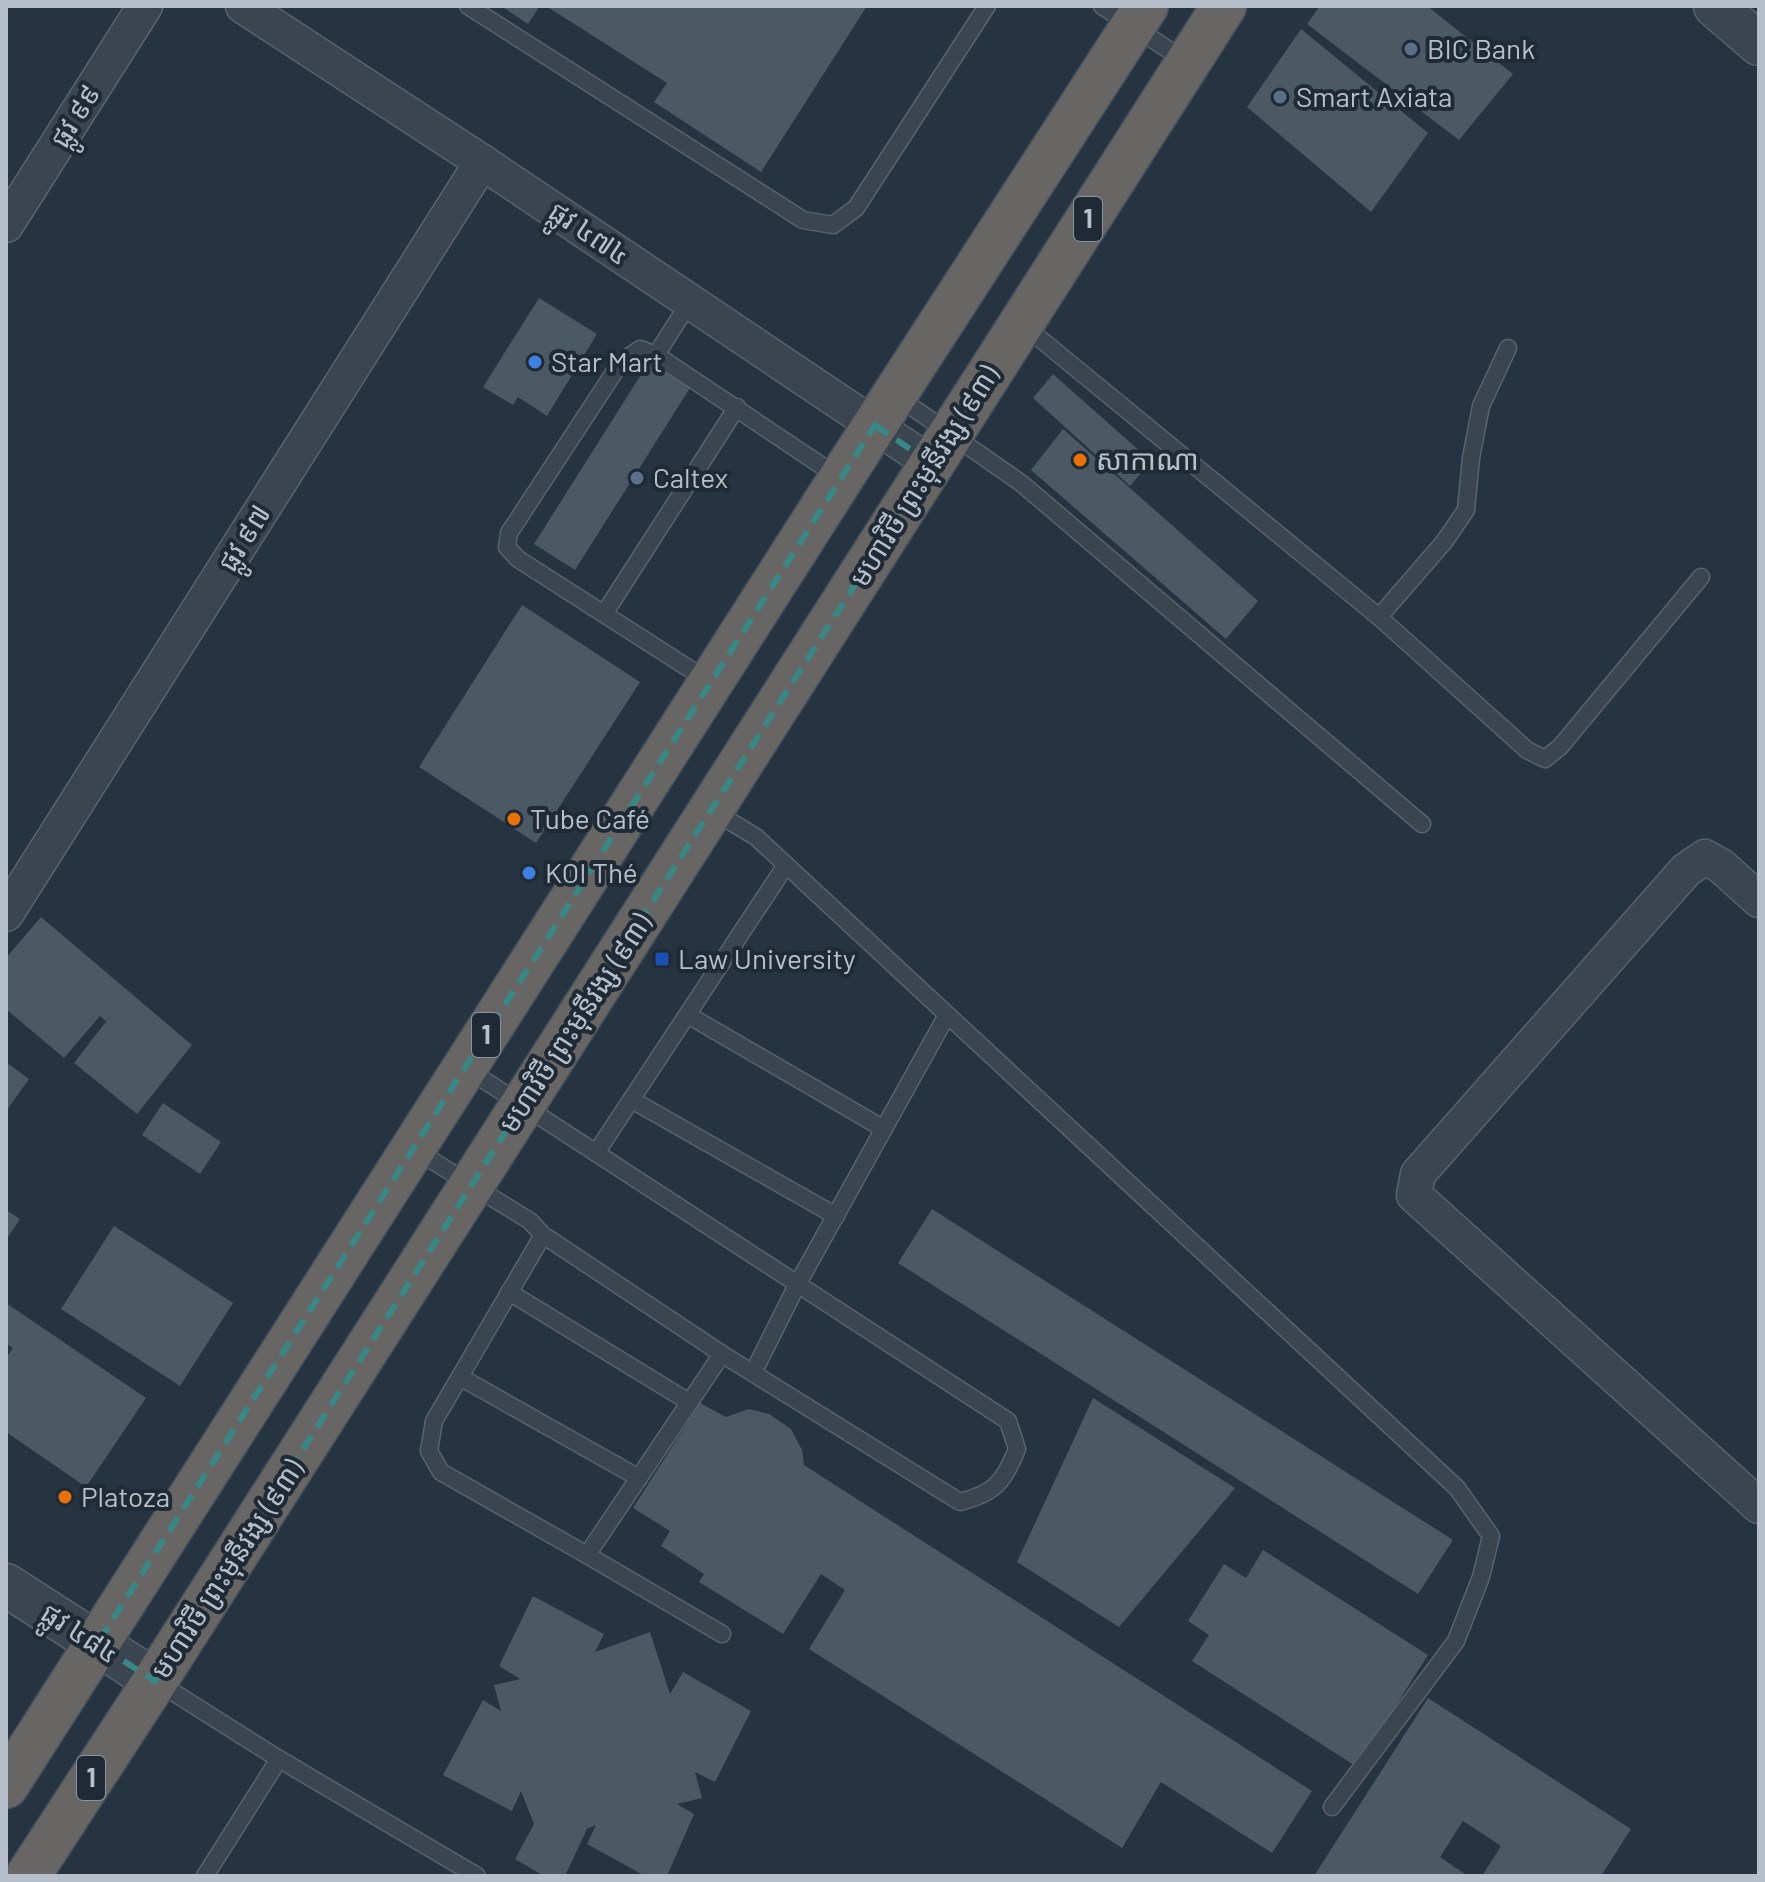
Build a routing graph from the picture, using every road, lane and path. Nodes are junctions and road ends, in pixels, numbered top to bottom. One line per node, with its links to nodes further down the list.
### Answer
1 (145, 6): 11 (street, ផ្លូវ ៩៩)
2 (243, 6): 10 (street, ផ្លូវ ៤៧៤)
3 (468, 6): 4 (lane)
4 (987, 6)
5 (1224, 6): 9 (highway, មហាវិថី ព្រះមុនីវង្ស (៩៣) / 1)
6 (1715, 6): 8 (street)
7 (1127, 13): 9 (lane); 17 (highway, 1)
8 (1759, 44)
9 (1188, 63): 13 (highway, មហាវិថី ព្រះមុនីវង្ស (៩៣) / 1)
10 (482, 162): 12 (street, ផ្លូវ ៤៧៤); 28 (street, ផ្លូវ ៩៧)
11 (6, 225)
12 (691, 300): 15 (lane); 17 (street, ផ្លូវ ៤៧៤)
13 (1021, 323): 18 (highway, មហាវិថី ព្រះមុនីវង្ស (៩៣) / 1); 22 (lane)
14 (1508, 348): 22 (lane)
15 (656, 355): 16 (lane); 21 (lane)
16 (737, 407): 19 (lane); 21 (lane)
17 (885, 410): 18 (street, ផ្លូវ ៤៧៤); 19 (highway, 1)
18 (941, 448): 24 (highway, មហាវិថី ព្រះមុនីវង្ស (៩៣) / 1); 25 (lane)
19 (841, 478): 23 (highway, 1)
20 (1701, 577): 22 (lane)
21 (604, 614): 23 (lane)
22 (1379, 617)
23 (711, 683): 31 (highway, 1)
24 (711, 810): 26 (lane); 33 (highway, មហាវិថី ព្រះមុនីវង្ស (៩៣) / 1)
25 (1422, 824)
26 (786, 865): 29 (lane); 30 (lane)
27 (1759, 900): 47 (street)
28 (6, 914)
29 (688, 1015): 32 (lane); 34 (lane)
30 (947, 1015): 34 (lane); 55 (lane)
31 (465, 1067): 33 (lane); 35 (highway, 1)
32 (632, 1100): 36 (lane); 38 (lane)
33 (523, 1105): 36 (lane); 37 (highway, មហាវិថី ព្រះមុនីវង្ស (៩៣) / 1)
34 (884, 1129): 38 (lane)
35 (413, 1149): 37 (lane); 51 (highway, 1)
36 (596, 1153): 40 (lane)
37 (471, 1185): 39 (lane); 52 (highway, មហាវិថី ព្រះមុនីវង្ស (៩៣) / 1)
38 (836, 1216): 40 (lane)
39 (543, 1235): 41 (lane); 42 (lane)
40 (797, 1285): 43 (lane); 43 (lane)
41 (509, 1292): 44 (lane); 45 (lane)
42 (722, 1354): 43 (lane); 45 (lane)
43 (753, 1373)
44 (460, 1377): 46 (lane); 48 (lane)
45 (689, 1402): 46 (lane)
46 (639, 1478): 48 (lane)
47 (1759, 1506)
48 (587, 1555): 50 (lane)
49 (6, 1585): 51 (street, ផ្លូវ ៤៨៤)
50 (722, 1634)
51 (97, 1644): 52 (street, ផ្លូវ ៤៨៤); 54 (highway, 1)
52 (155, 1681): 53 (lane); 56 (highway, មហាវិថី ព្រះមុនីវង្ស (៩៣) / 1)
53 (279, 1759): 57 (lane); 58 (lane)
54 (6, 1786)
55 (1332, 1807)
56 (28, 1876)
57 (205, 1876)
58 (477, 1876)

